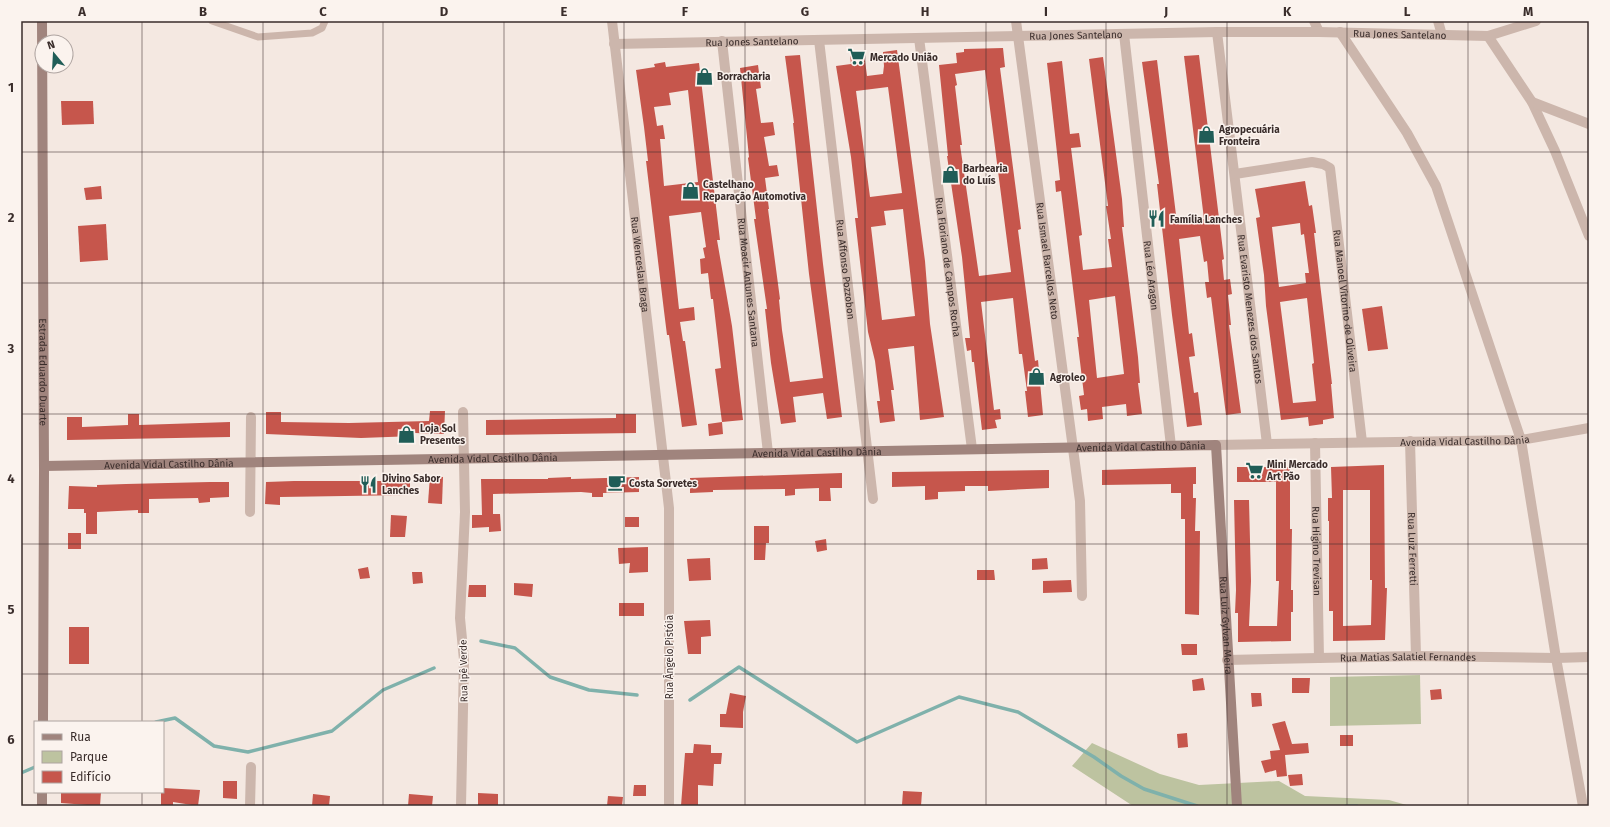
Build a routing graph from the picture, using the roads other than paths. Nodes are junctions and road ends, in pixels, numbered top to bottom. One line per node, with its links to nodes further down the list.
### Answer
1 (42, 21): 41 (street, Estrada Eduardo Duarte)
2 (212, 21): 3 (lane)
3 (325, 21)
4 (612, 21): 19 (street, Rua Wenceslau Braga)
5 (1016, 21): 14 (street, Rua Ismael Barcellos Neto)
6 (1314, 21): 10 (street)
7 (1438, 21): 13 (street)
8 (1536, 21): 15 (street, Rua Jones Santelano)
9 (1217, 32): 10 (street, Rua Jones Santelano); 12 (street, Rua Jones Santelano); 22 (street, Rua Evaristo Menezes dos Santos)
10 (1319, 32): 11 (street, Rua Jones Santelano)
11 (1340, 32): 13 (street, Rua Jones Santelano); 27 (street)
12 (1124, 34): 14 (street, Rua Jones Santelano); 33 (street, Rua Léo Aragon)
13 (1442, 35): 15 (street, Rua Jones Santelano)
14 (1018, 36): 16 (street, Rua Jones Santelano); 34 (street, Rua Ismael Barcellos Neto)
15 (1488, 36): 20 (street)
16 (919, 38): 17 (street, Rua Jones Santelano); 35 (street, Rua Floriano de Campos Rocha)
17 (819, 40): 18 (street, Rua Jones Santelano); 36 (street, Rua Affonso Pozzobon)
18 (722, 41): 19 (street, Rua Jones Santelano); 37 (street, Rua Moacir Antunes Santana)
19 (614, 44): 38 (street, Rua Wenceslau Braga)
20 (1532, 102): 21 (street); 23 (street)
21 (1589, 124)
22 (1235, 174): 29 (street, Rua Manoel Vitorino de Oliveira); 31 (street, Rua Evaristo Menezes dos Santos)
23 (1589, 236)
24 (463, 412): 39 (street, Rua Ipê Verde)
25 (251, 418): 40 (street)
26 (1589, 428): 27 (street, Avenida Vidal Castilho Dânia)
27 (1521, 440): 28 (street, Avenida Vidal Castilho Dânia); 49 (street)
28 (1410, 441): 29 (street, Avenida Vidal Castilho Dânia); 46 (street, Rua Luiz Ferretti)
29 (1362, 442): 30 (street, Avenida Vidal Castilho Dânia)
30 (1315, 443): 31 (street, Avenida Vidal Castilho Dânia); 48 (street, Rua Higino Trevisan)
31 (1267, 444): 32 (street, Avenida Vidal Castilho Dânia)
32 (1216, 445): 33 (street, Avenida Vidal Castilho Dânia); 50 (street, Rua Luiz Gylvan Meira)
33 (1171, 446): 34 (street, Avenida Vidal Castilho Dânia)
34 (1072, 447): 35 (street, Avenida Vidal Castilho Dânia); 45 (street, Rua Ismael Barcellos Neto)
35 (972, 449): 36 (street, Avenida Vidal Castilho Dânia)
36 (868, 451): 37 (street, Avenida Vidal Castilho Dânia); 42 (street, Rua Affonso Pozzobon)
37 (768, 453): 38 (street, Avenida Vidal Castilho Dânia)
38 (663, 455): 39 (street, Avenida Vidal Castilho Dânia); 43 (street, Rua Wenceslau Braga)
39 (464, 458): 40 (street, Avenida Vidal Castilho Dânia); 56 (street, Rua Ipê Verde)
40 (250, 462): 41 (street, Avenida Vidal Castilho Dânia); 44 (street)
41 (44, 466): 51 (street, Estrada Eduardo Duarte)
42 (873, 499)
43 (669, 508): 57 (street, Rua Ângelo Pistóia)
44 (250, 512)
45 (1082, 596)
46 (1416, 656): 48 (street, Rua Matias Salatiel Fernandes); 49 (street, Rua Matias Salatiel Fernandes)
47 (1589, 657): 49 (street, Rua Matias Salatiel Fernandes)
48 (1319, 658): 50 (street, Rua Matias Salatiel Fernandes)
49 (1556, 658): 59 (street)
50 (1228, 660): 58 (street, Rua Luiz Gylvan Meira)
51 (43, 721)
52 (251, 767): 55 (street)
53 (42, 793): 54 (street)
54 (42, 806)
55 (250, 806)
56 (461, 806)
57 (669, 806)
58 (1237, 806)
59 (1583, 806)

